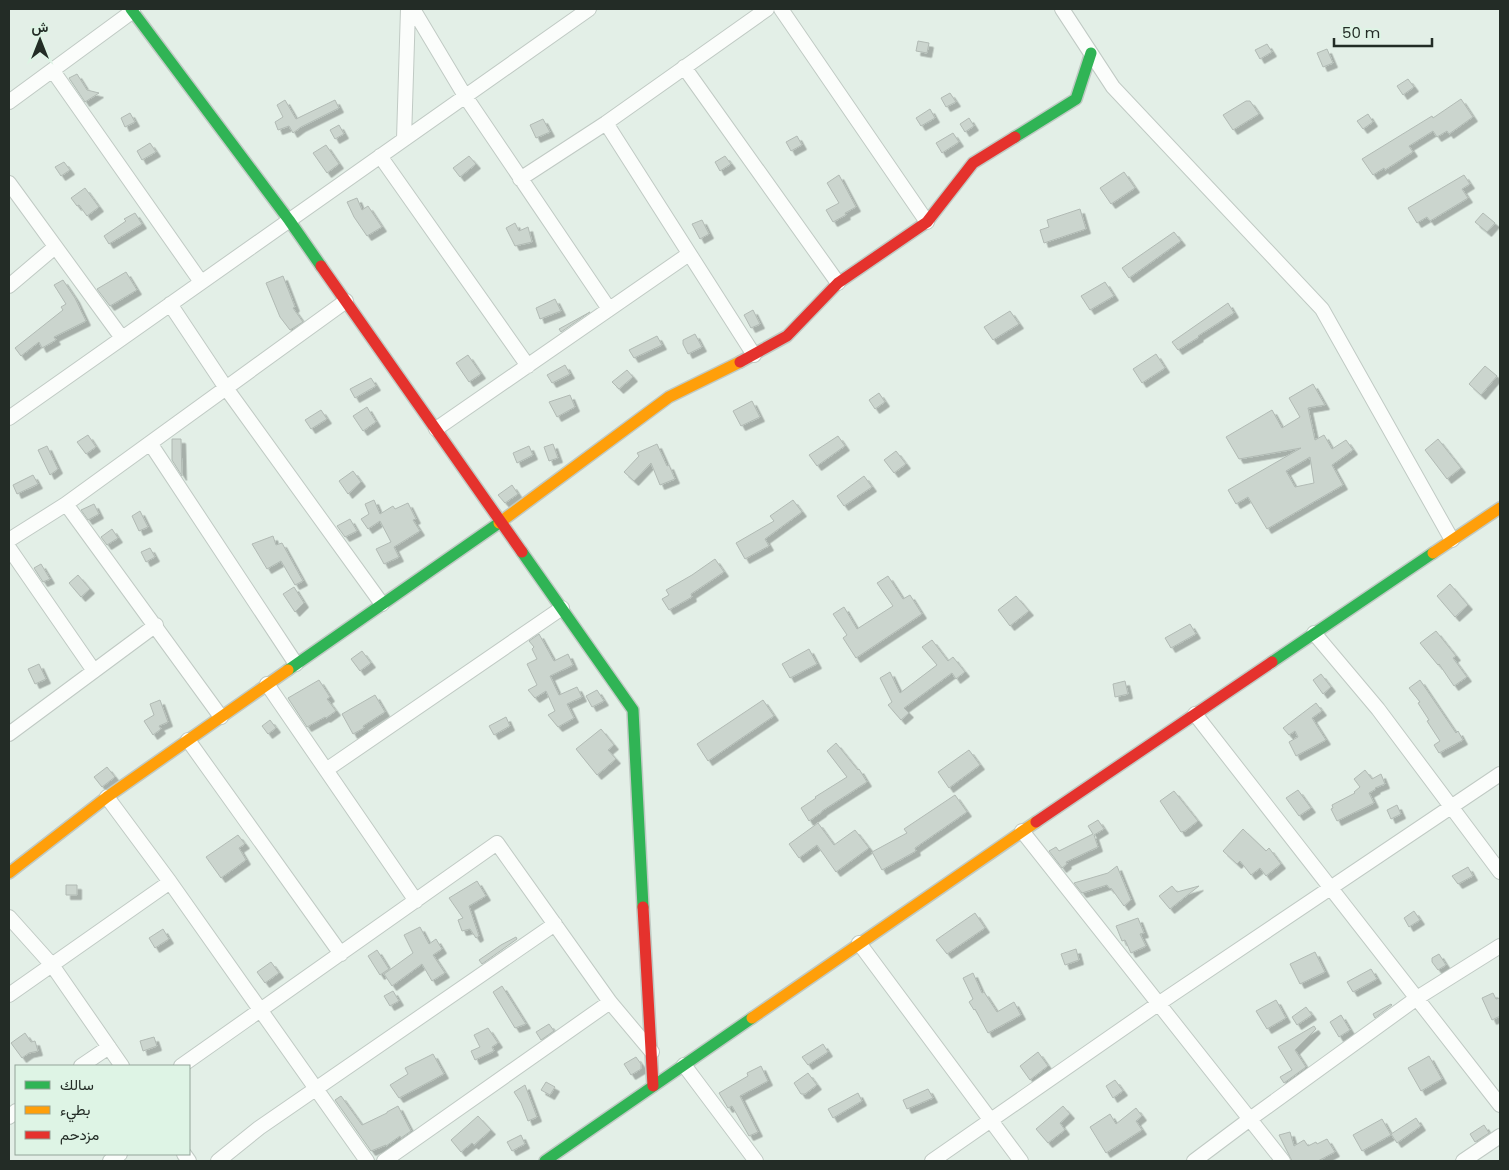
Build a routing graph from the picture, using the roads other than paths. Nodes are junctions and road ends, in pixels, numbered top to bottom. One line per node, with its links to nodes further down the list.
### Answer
1 (408, 9): 14 (street)
2 (412, 9): 11 (street)
3 (589, 9): 11 (street)
4 (767, 9): 9 (street)
5 (781, 9): 19 (street)
6 (1062, 9): 8 (street)
7 (132, 10): 10 (street); 18 (street)
8 (1091, 53): 19 (street); 39 (street)
9 (684, 67): 13 (street); 23 (street)
10 (53, 70): 12 (street); 22 (street)
11 (465, 96): 14 (street); 16 (street)
12 (9, 102)
13 (606, 123): 16 (street); 21 (street)
14 (404, 139): 15 (street)
15 (380, 156): 18 (street); 30 (street)
16 (520, 179): 27 (street)
17 (9, 183): 20 (street)
18 (289, 220): 22 (street); 25 (street)
19 (927, 222): 23 (street)
20 (55, 247): 24 (street); 28 (street)
21 (689, 254): 27 (street); 29 (street)
22 (201, 282): 26 (street)
23 (838, 283): 29 (street)
24 (9, 286)
25 (346, 301): 31 (street); 33 (street)
26 (170, 304): 28 (street); 31 (street)
27 (609, 309): 30 (street)
28 (122, 338): 32 (street)
29 (754, 355): 37 (street)
30 (528, 366): 33 (street)
31 (226, 388): 34 (street); 41 (street)
32 (9, 418)
33 (436, 429): 37 (street)
34 (150, 443): 35 (street); 45 (street)
35 (66, 504): 38 (street); 43 (street)
36 (1500, 508): 39 (street)
37 (500, 521): 41 (street); 42 (street)
38 (9, 540)
39 (1452, 540): 44 (street)
40 (9, 548): 46 (street)
41 (382, 604): 45 (street)
42 (562, 608): 52 (street); 74 (street)
43 (156, 625): 46 (street); 49 (street)
44 (1314, 633): 48 (street); 55 (street)
45 (296, 664): 47 (street)
46 (94, 671): 50 (street)
47 (267, 684): 49 (street); 52 (street)
48 (1195, 714): 56 (street); 60 (street)
49 (221, 717): 51 (street)
50 (10, 730)
51 (188, 740): 54 (street); 66 (street)
52 (326, 770): 61 (street)
53 (1500, 774): 55 (street)
54 (107, 797): 58 (street); 59 (street)
55 (1451, 808): 57 (street); 60 (street)
56 (1022, 831): 64 (street); 71 (street)
57 (1500, 872)
58 (9, 873)
59 (170, 882): 67 (street); 72 (street)
60 (1331, 888): 69 (street); 71 (street)
61 (416, 901): 63 (street); 66 (street)
62 (9, 917): 67 (street)
63 (555, 924): 70 (street); 80 (street)
64 (859, 943): 78 (street); 83 (street)
65 (1500, 946): 69 (street)
66 (341, 954): 72 (street)
67 (52, 965): 68 (street); 73 (street)
68 (9, 995)
69 (1417, 998): 81 (street); 82 (street)
70 (610, 1002): 74 (street); 87 (street)
71 (1158, 1004): 82 (street); 83 (street)
72 (261, 1011): 77 (street); 80 (street)
73 (109, 1047): 75 (street); 76 (street)
74 (652, 1052): 79 (street)
75 (82, 1065)
76 (121, 1065)
77 (182, 1065)
78 (684, 1065): 79 (street); 89 (street)
79 (653, 1086): 88 (street)
80 (316, 1088): 85 (street); 86 (street)
81 (1500, 1105)
82 (1250, 1119): 92 (street); 93 (street)
83 (990, 1120): 90 (street); 91 (street)
84 (1500, 1136): 94 (street)
85 (218, 1161)
86 (367, 1161)
87 (384, 1161)
88 (545, 1161)
89 (756, 1161)
90 (932, 1161)
91 (1021, 1161)
92 (1194, 1161)
93 (1283, 1161)
94 (1462, 1161)

